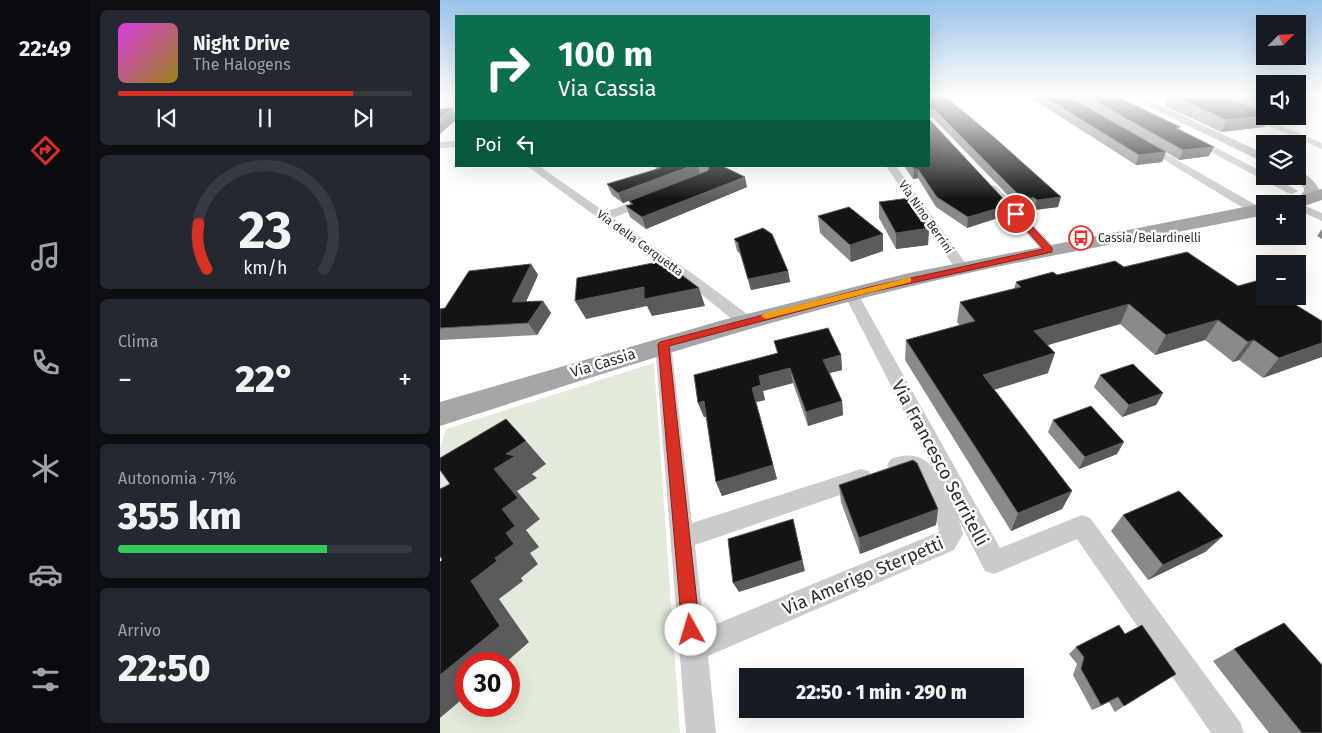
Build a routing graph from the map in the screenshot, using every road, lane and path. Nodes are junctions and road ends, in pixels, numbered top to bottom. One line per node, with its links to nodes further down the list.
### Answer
1 (1204, 130): 8 (street)
2 (1285, 130): 7 (street)
3 (1179, 132): 10 (street)
4 (1135, 139): 21 (street)
5 (455, 144): 6 (street)
6 (440, 145)
7 (1322, 146)
8 (1256, 155)
9 (1256, 158): 10 (street)
10 (1232, 160): 17 (street)
11 (533, 167): 23 (street, Via della Cerquetta)
12 (891, 167): 26 (street, Via Nino Berrini)
13 (982, 176): 25 (street)
14 (1306, 178): 16 (street)
15 (1306, 182): 19 (street)
16 (1322, 184)
17 (1291, 195)
18 (659, 196): 23 (street)
19 (1306, 196)
20 (1306, 205): 24 (street)
21 (1256, 207)
22 (1256, 211): 25 (main road, Via Cassia)
23 (604, 217): 28 (street, Via della Cerquetta)
24 (1322, 217)
25 (1049, 250): 26 (main road, Via Cassia)
26 (962, 268): 27 (main road, Via Cassia)
27 (851, 294): 28 (main road, Via Cassia); 34 (street, Via Francesco Serritelli)
28 (745, 321): 29 (main road, Via Cassia)
29 (663, 344): 30 (main road, Via Cassia); 31 (street)
30 (440, 414)
31 (681, 538): 32 (street); 32 (street, Via Amerigo Sterpetti)
32 (693, 648): 33 (street)
33 (701, 733)
34 (1229, 733)

